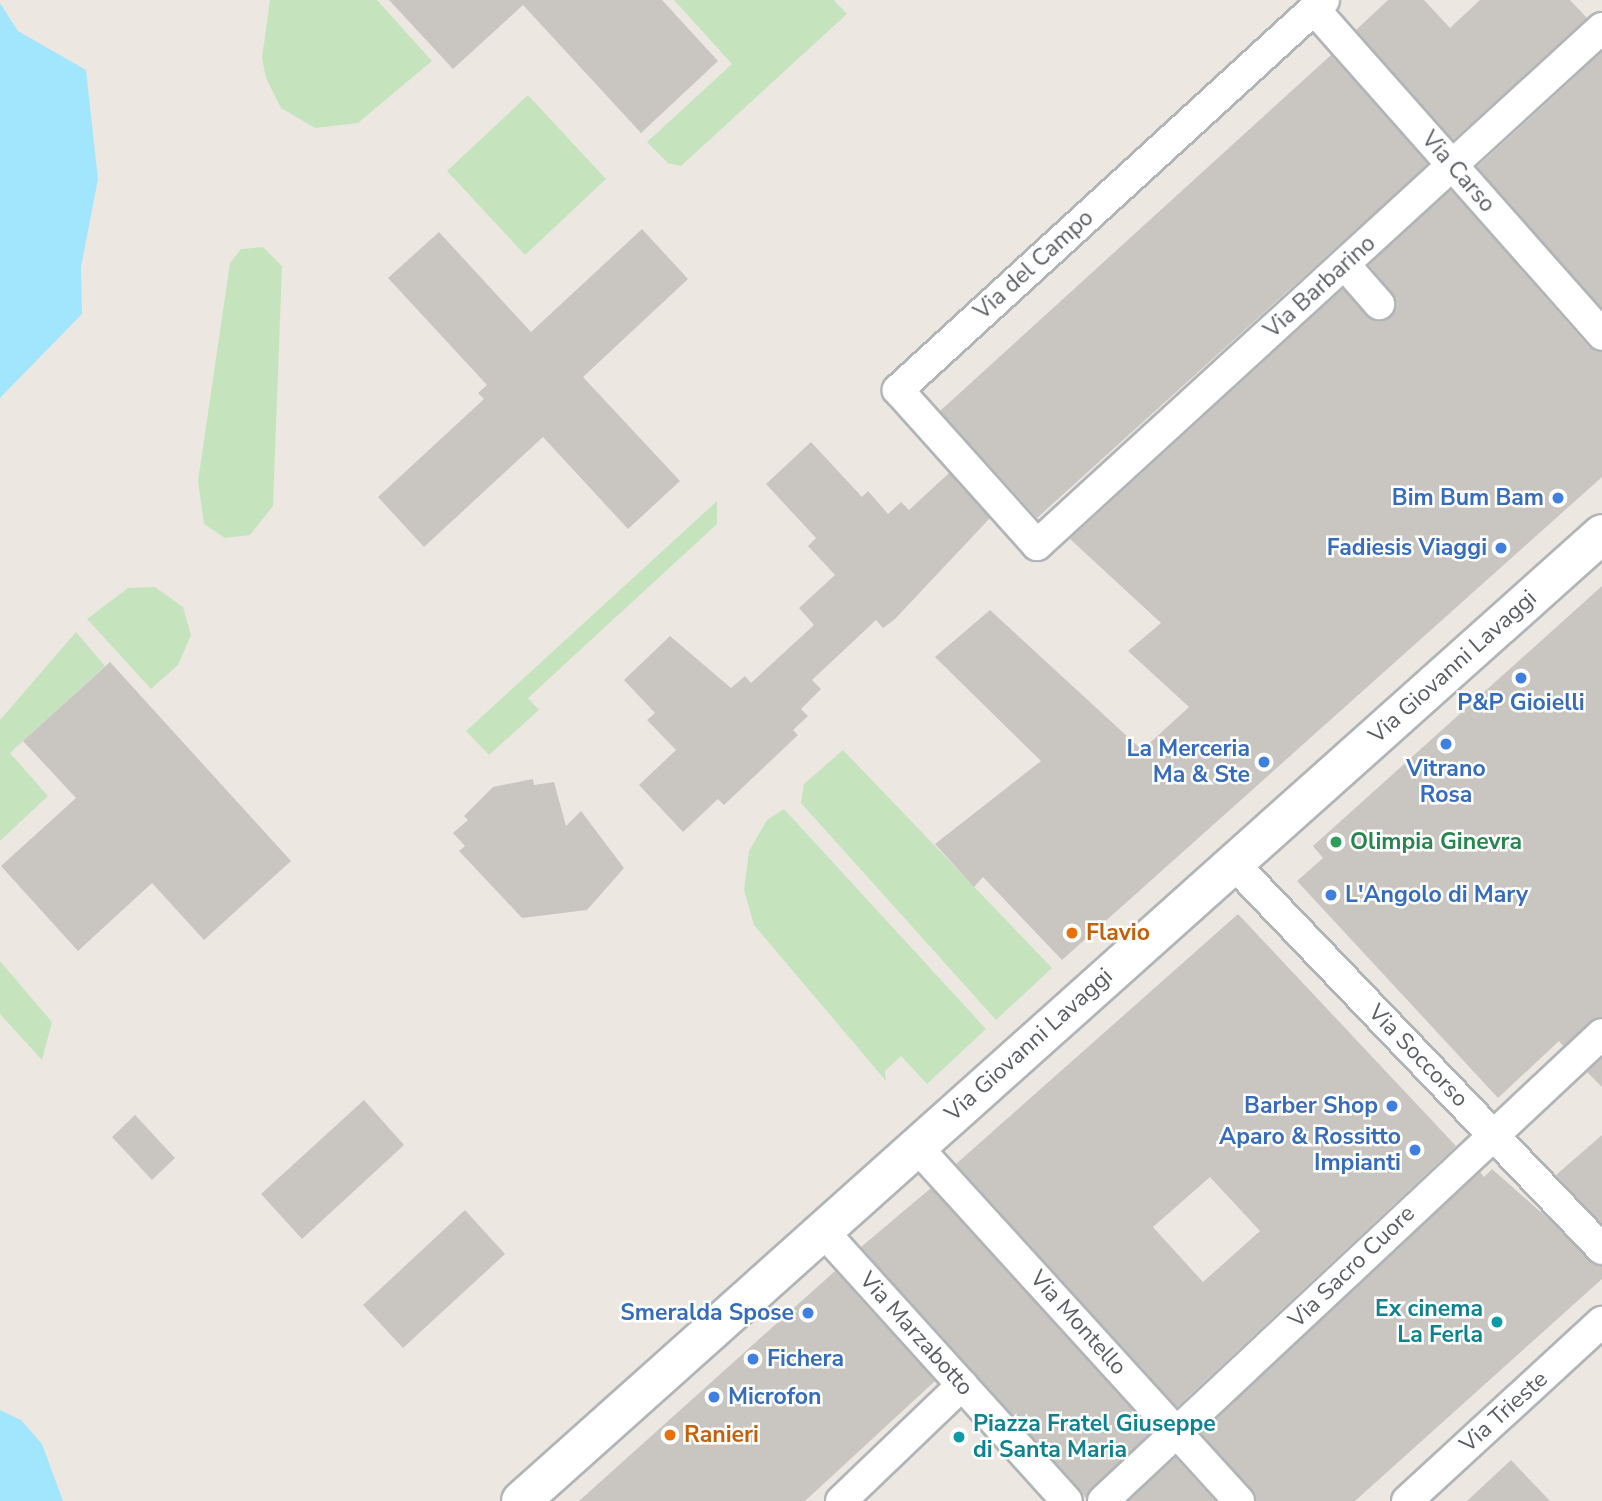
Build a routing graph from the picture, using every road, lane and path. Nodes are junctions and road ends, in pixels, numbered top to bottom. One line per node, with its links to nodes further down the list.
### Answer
1 (1319, 5): 3 (street, Via Carso); 8 (street, Via del Campo)
2 (1602, 29): 3 (street, Via Barbarino)
3 (1453, 167): 4 (street, Via Barbarino); 6 (street, Via Carso)
4 (1345, 265): 5 (street); 8 (street, Via Barbarino)
5 (1379, 304)
6 (1602, 335)
7 (1602, 534): 9 (main road, Via Giovanni Lavaggi)
8 (1037, 545)
9 (1233, 863): 11 (street, Via Soccorso); 12 (main road, Via Giovanni Lavaggi)
10 (1602, 1034): 11 (street, Via Sacro Cuore)
11 (1493, 1134): 14 (street, Via Soccorso); 17 (street, Via Sacro Cuore)
12 (916, 1146): 13 (main road, Via Giovanni Lavaggi); 17 (street, Via Montello)
13 (822, 1230): 16 (street, Via Marzabotto); 19 (main road, Via Giovanni Lavaggi)
14 (1602, 1249)
15 (1602, 1322): 23 (street, Via Trieste)
16 (962, 1385): 18 (street); 20 (street, Via Marzabotto)
17 (1177, 1433): 21 (street, Via Sacro Cuore); 22 (street, Via Montello)
18 (853, 1497)
19 (521, 1501)
20 (1066, 1501)
21 (1103, 1501)
22 (1239, 1501)
23 (1406, 1501)

